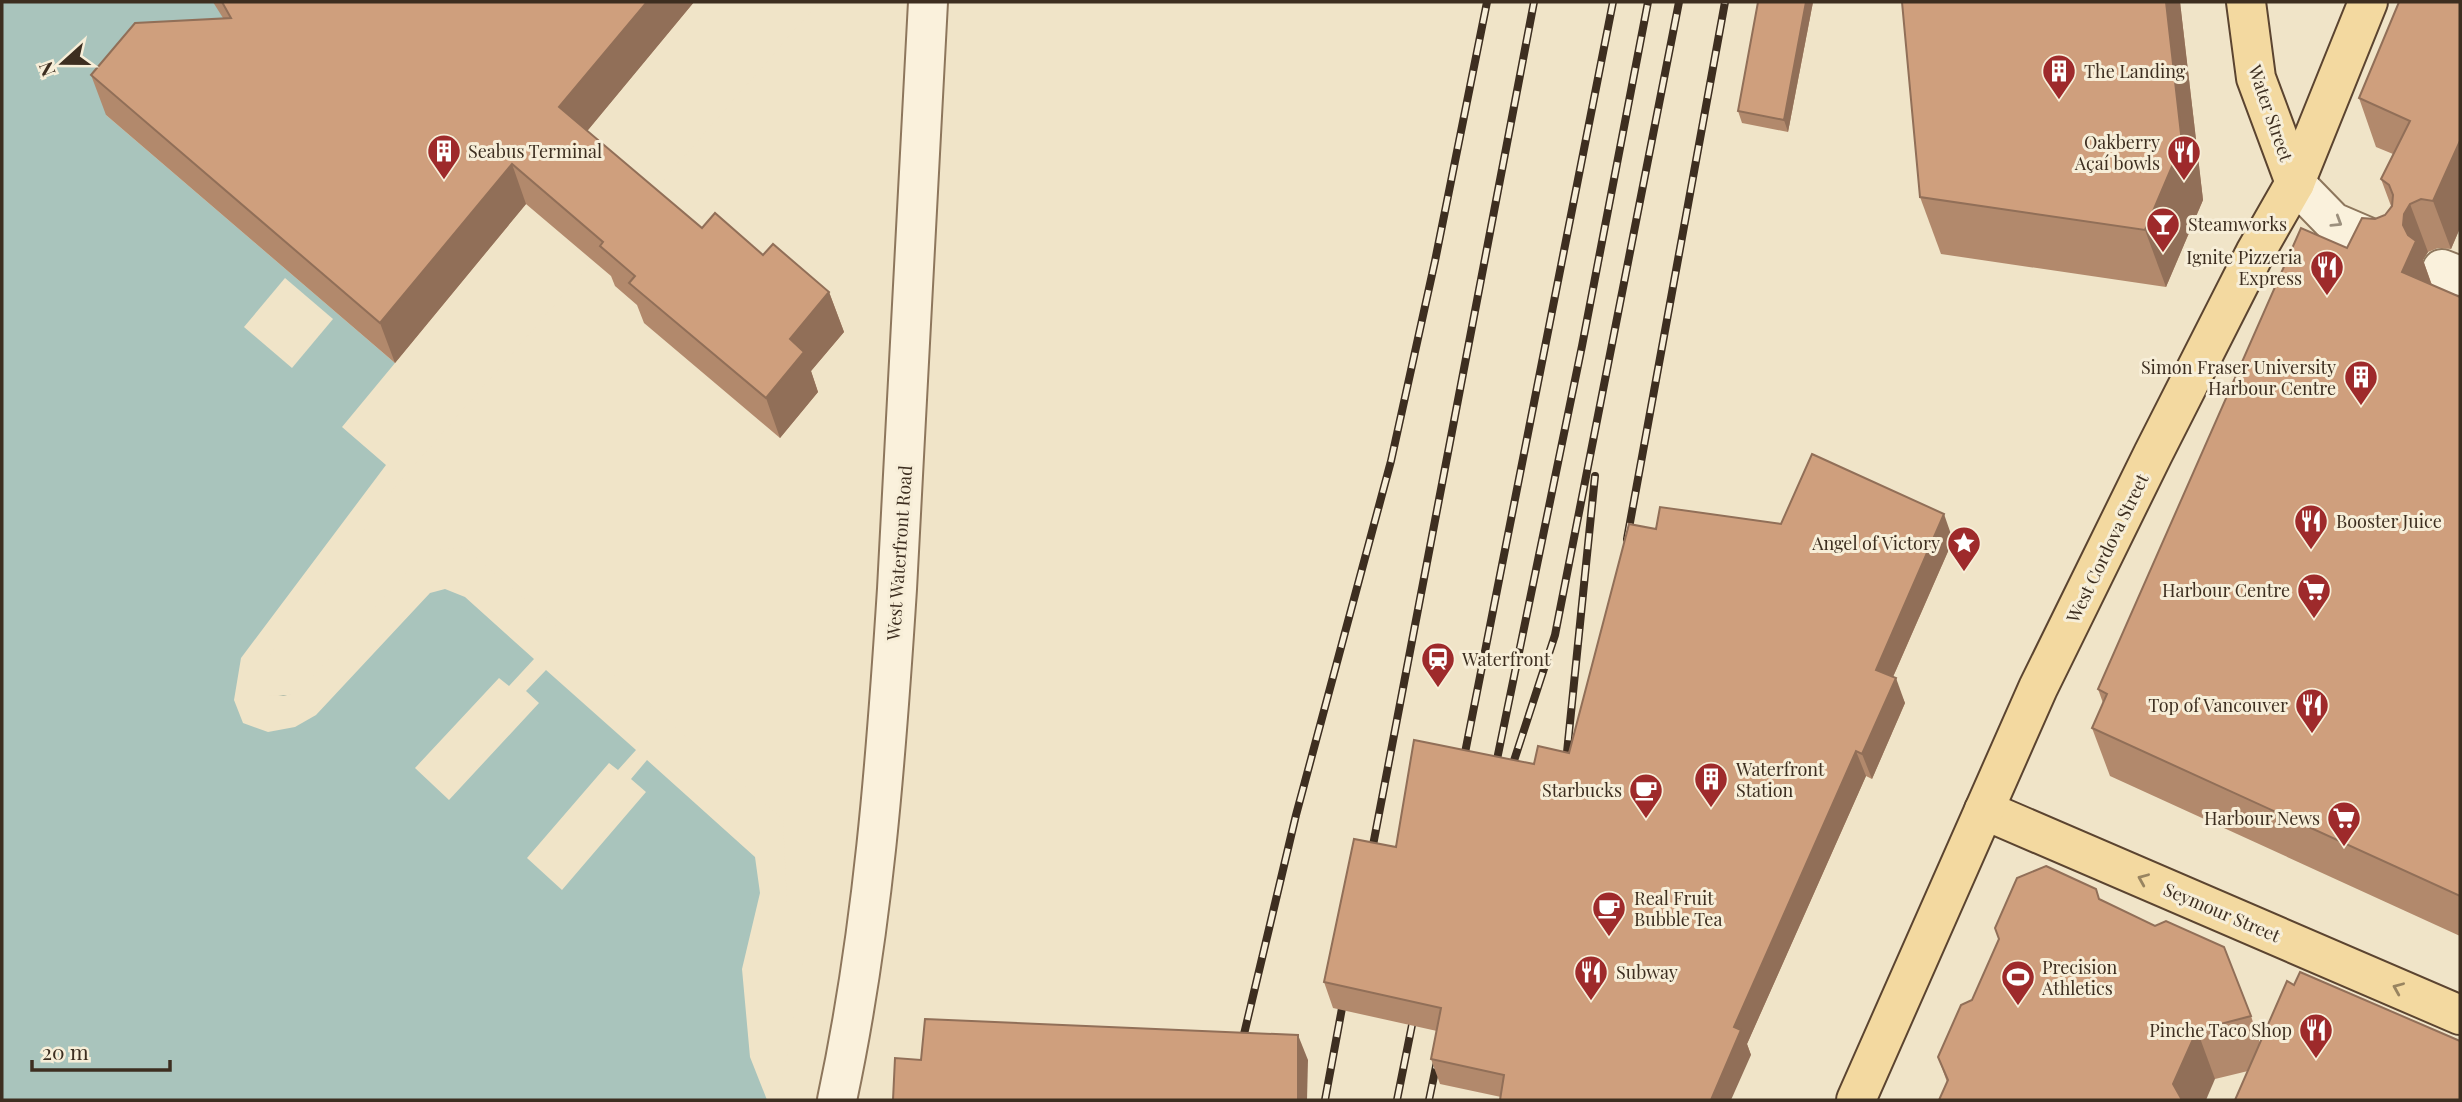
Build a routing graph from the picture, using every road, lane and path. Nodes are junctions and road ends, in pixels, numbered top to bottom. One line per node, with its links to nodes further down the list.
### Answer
1 (928, 2): 8 (street, West Waterfront Road)
2 (2246, 2): 4 (main road, Water Street)
3 (2368, 2): 4 (main road, West Cordova Street)
4 (2295, 183): 5 (street, one-way to 5); 6 (main road, West Cordova Street)
5 (2389, 246)
6 (1984, 810): 7 (main road, Seymour Street, one-way to 6); 9 (main road, West Cordova Street)
7 (2460, 1015)
8 (837, 1100)
9 (1856, 1100)

